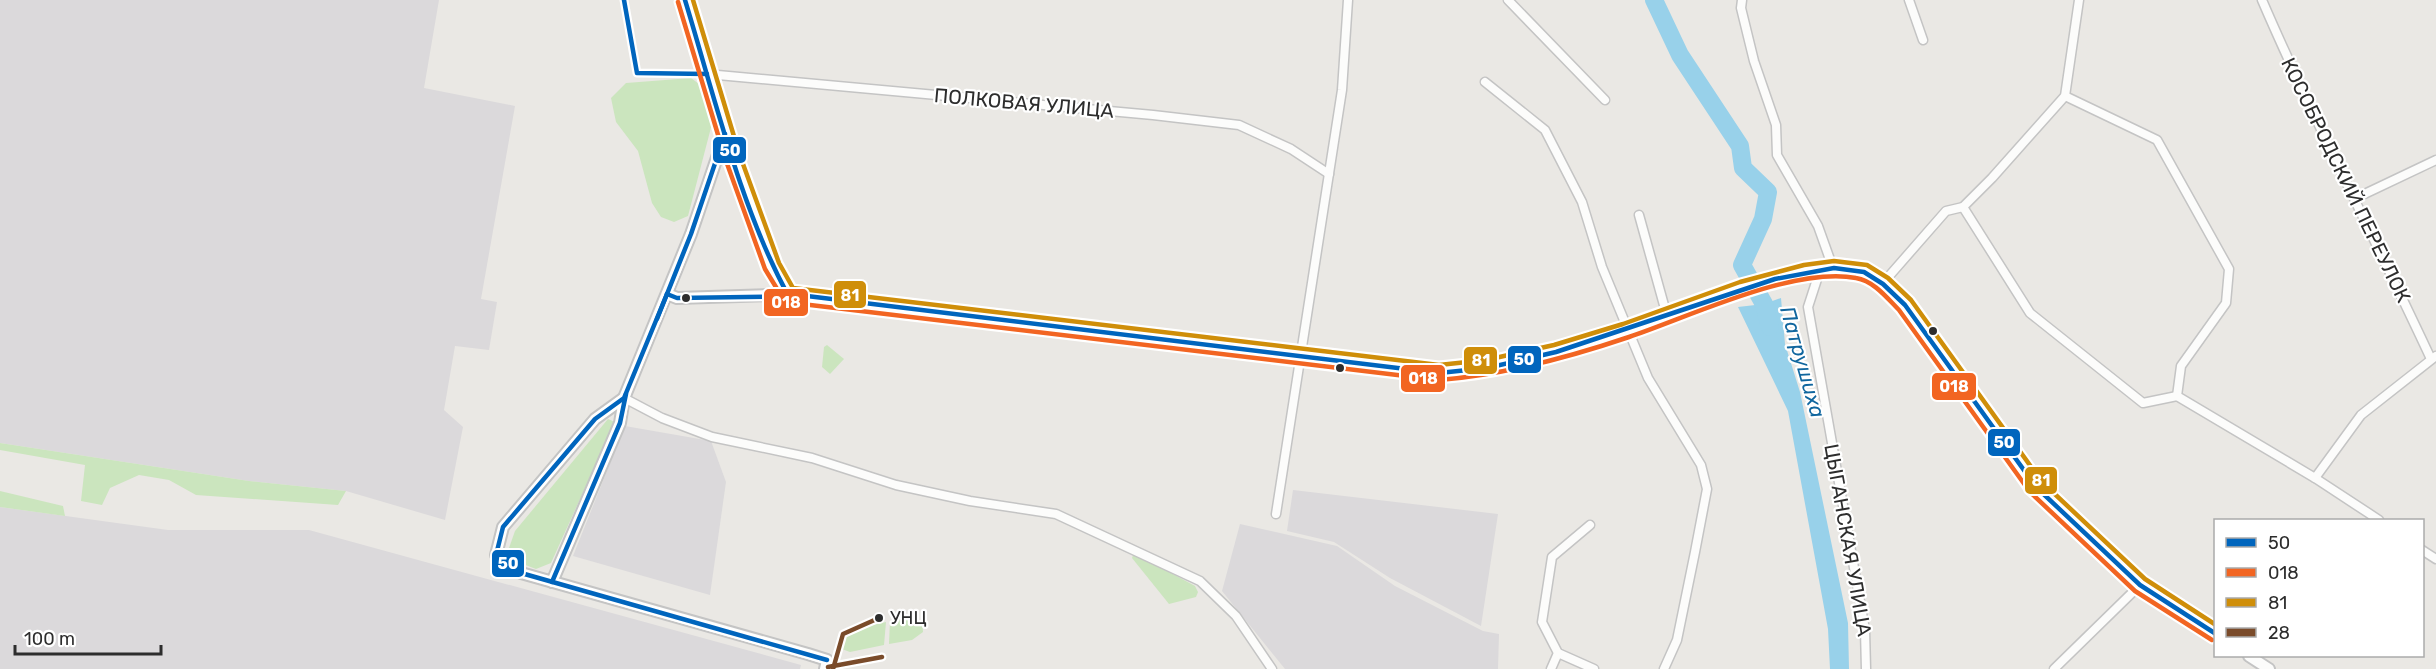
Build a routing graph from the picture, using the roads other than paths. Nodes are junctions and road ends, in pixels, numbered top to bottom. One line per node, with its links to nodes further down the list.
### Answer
1 (685, 0): 9 (street)
2 (1348, 0): 15 (street)
3 (1508, 0): 12 (street)
4 (1742, 0): 19 (street)
5 (1909, 0): 8 (street)
6 (2079, 0): 11 (street)
7 (2262, 0): 16 (street, КОСОБРОДСКИЙ ПЕРЕУЛОК)
8 (1923, 40)
9 (707, 74): 13 (street); 15 (street, ПОЛКОВАЯ УЛИЦА)
10 (1485, 82): 25 (street)
11 (2065, 96): 17 (street); 28 (street)
12 (1605, 100)
13 (725, 134): 22 (street); 23 (street)
14 (2436, 160): 16 (street)
15 (1329, 174): 26 (street)
16 (2356, 198): 27 (street, КОСОБРОДСКИЙ ПЕРЕУЛОК)
17 (1963, 207): 21 (street); 28 (street)
18 (1639, 214): 24 (street)
19 (1833, 268): 20 (street); 21 (street)
20 (1820, 270): 24 (street); 44 (street, ЦЫГАНСКАЯ УЛИЦА)
21 (1883, 283): 35 (street)
22 (667, 294): 23 (street); 29 (street)
23 (788, 295): 26 (street)
24 (1667, 316): 25 (street)
25 (1627, 331): 26 (street); 43 (street)
26 (1301, 357): 31 (street)
27 (2433, 357): 30 (street)
28 (2177, 396): 30 (street)
29 (624, 398): 34 (street); 34 (street); 40 (street)
30 (2315, 478): 32 (street)
31 (1276, 514)
32 (2377, 519)
33 (1590, 525): 37 (street)
34 (552, 582): 39 (street)
35 (2140, 585): 36 (street); 45 (street)
36 (2214, 633)
37 (1558, 653): 41 (street); 42 (street)
38 (2250, 657): 46 (street)
39 (825, 669)
40 (1272, 669)
41 (1551, 669)
42 (1594, 669)
43 (1664, 669)
44 (1866, 669)
45 (2054, 669)
46 (2270, 669)

